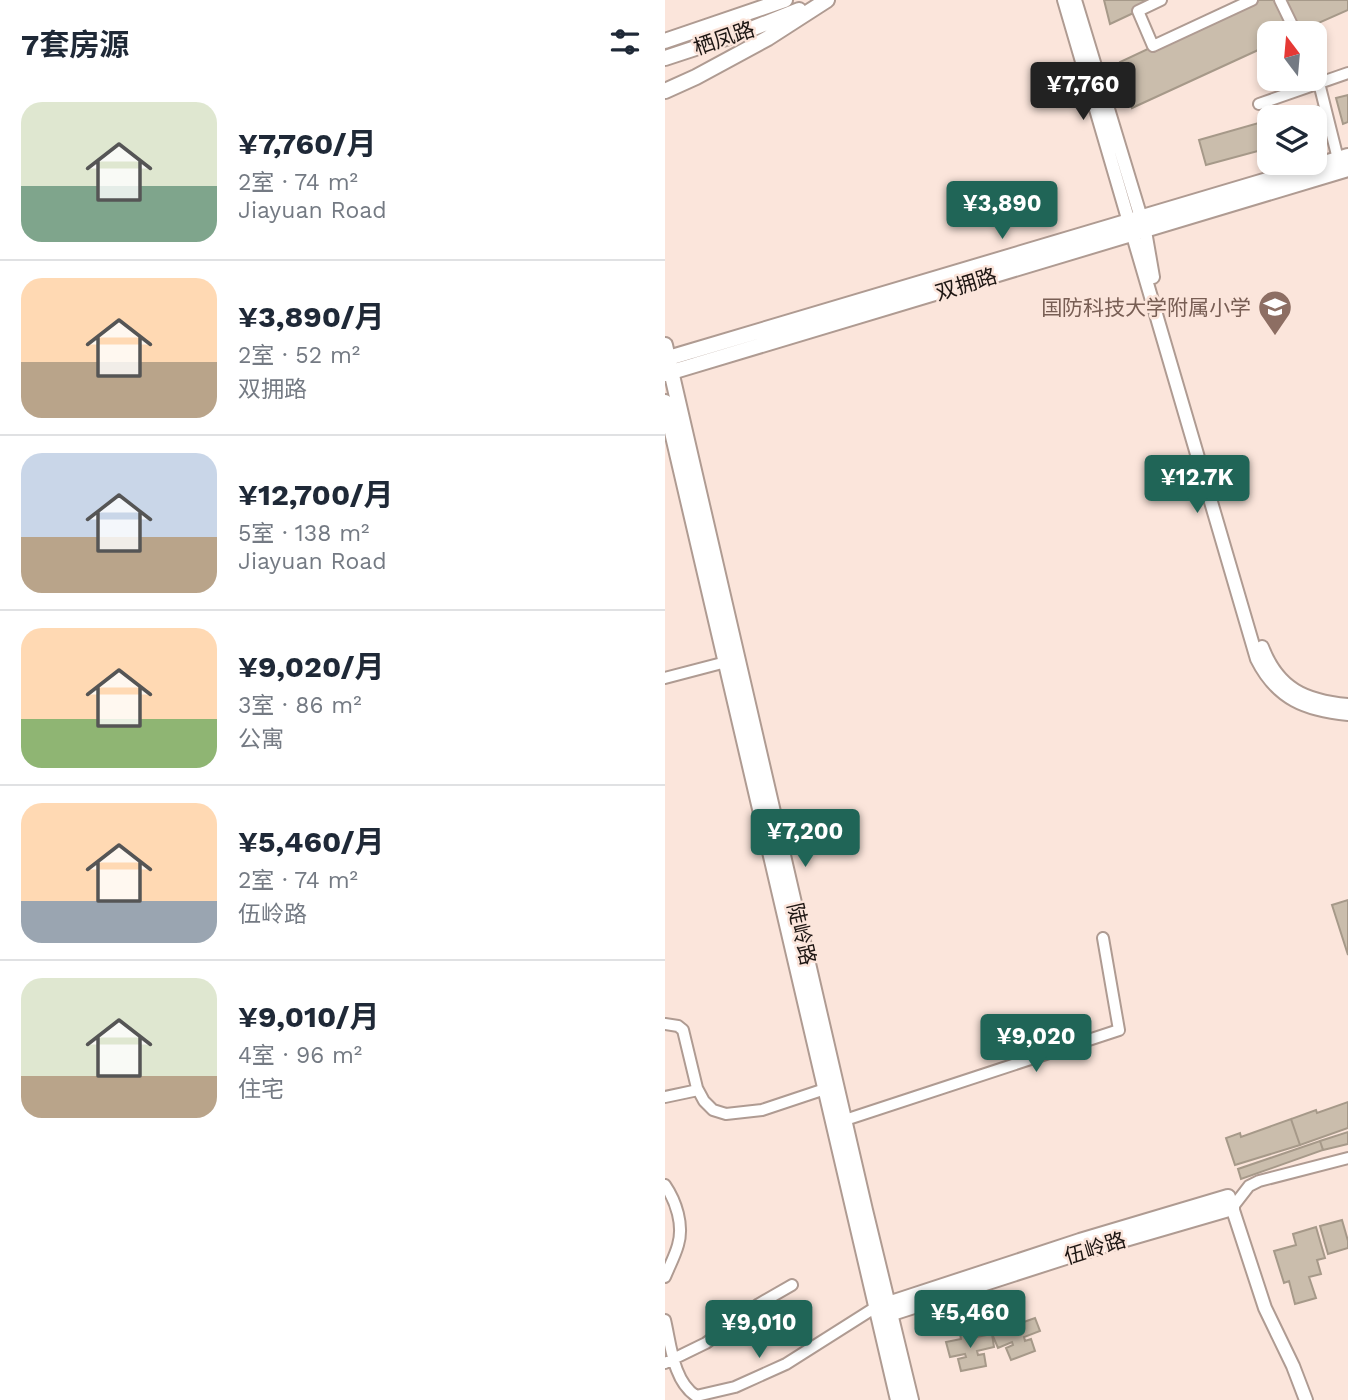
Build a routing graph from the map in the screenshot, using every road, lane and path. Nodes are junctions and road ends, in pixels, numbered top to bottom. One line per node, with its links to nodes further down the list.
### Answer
1 (785, 0): 10 (main road, 栖凤路)
2 (820, 0): 11 (main road, 栖凤路)
3 (827, 0): 14 (main road)
4 (1064, 0): 19 (street)
5 (1075, 0): 19 (street)
6 (1161, 0): 7 (street)
7 (1252, 0)
8 (1280, 0): 9 (street)
9 (1290, 21)
10 (665, 41)
11 (665, 58)
12 (1348, 73): 13 (street)
13 (1327, 76)
14 (665, 91)
15 (1288, 91): 17 (street)
16 (1321, 91): 18 (street)
17 (1259, 104)
18 (1345, 162): 19 (main road, 双拥路)
19 (1137, 226): 20 (main road, 双拥路); 24 (street); 25 (street)
20 (667, 362): 31 (main road, 陡岭路)
21 (665, 402): 22 (main road, 陡岭路)
22 (726, 663): 23 (street); 28 (main road, 陡岭路)
23 (665, 678)
24 (1348, 705)
25 (1348, 714)
26 (1103, 938): 31 (street)
27 (665, 1024): 29 (street)
28 (825, 1089): 29 (street); 31 (main road, 陡岭路)
29 (698, 1090): 30 (street)
30 (665, 1097)
31 (839, 1122): 37 (main road, 陡岭路)
32 (1348, 1158): 34 (street)
33 (665, 1185): 35 (street)
34 (1227, 1203): 37 (main road, 伍岭路); 43 (street); 44 (street)
35 (665, 1277)
36 (792, 1285): 39 (street)
37 (883, 1311): 40 (street); 41 (main road, 陡岭路); 42 (main road, 陡岭路)
38 (665, 1320): 39 (street)
39 (670, 1361): 40 (street)
40 (692, 1397)
41 (898, 1400)
42 (911, 1400)
43 (1300, 1400)
44 (1306, 1400)

